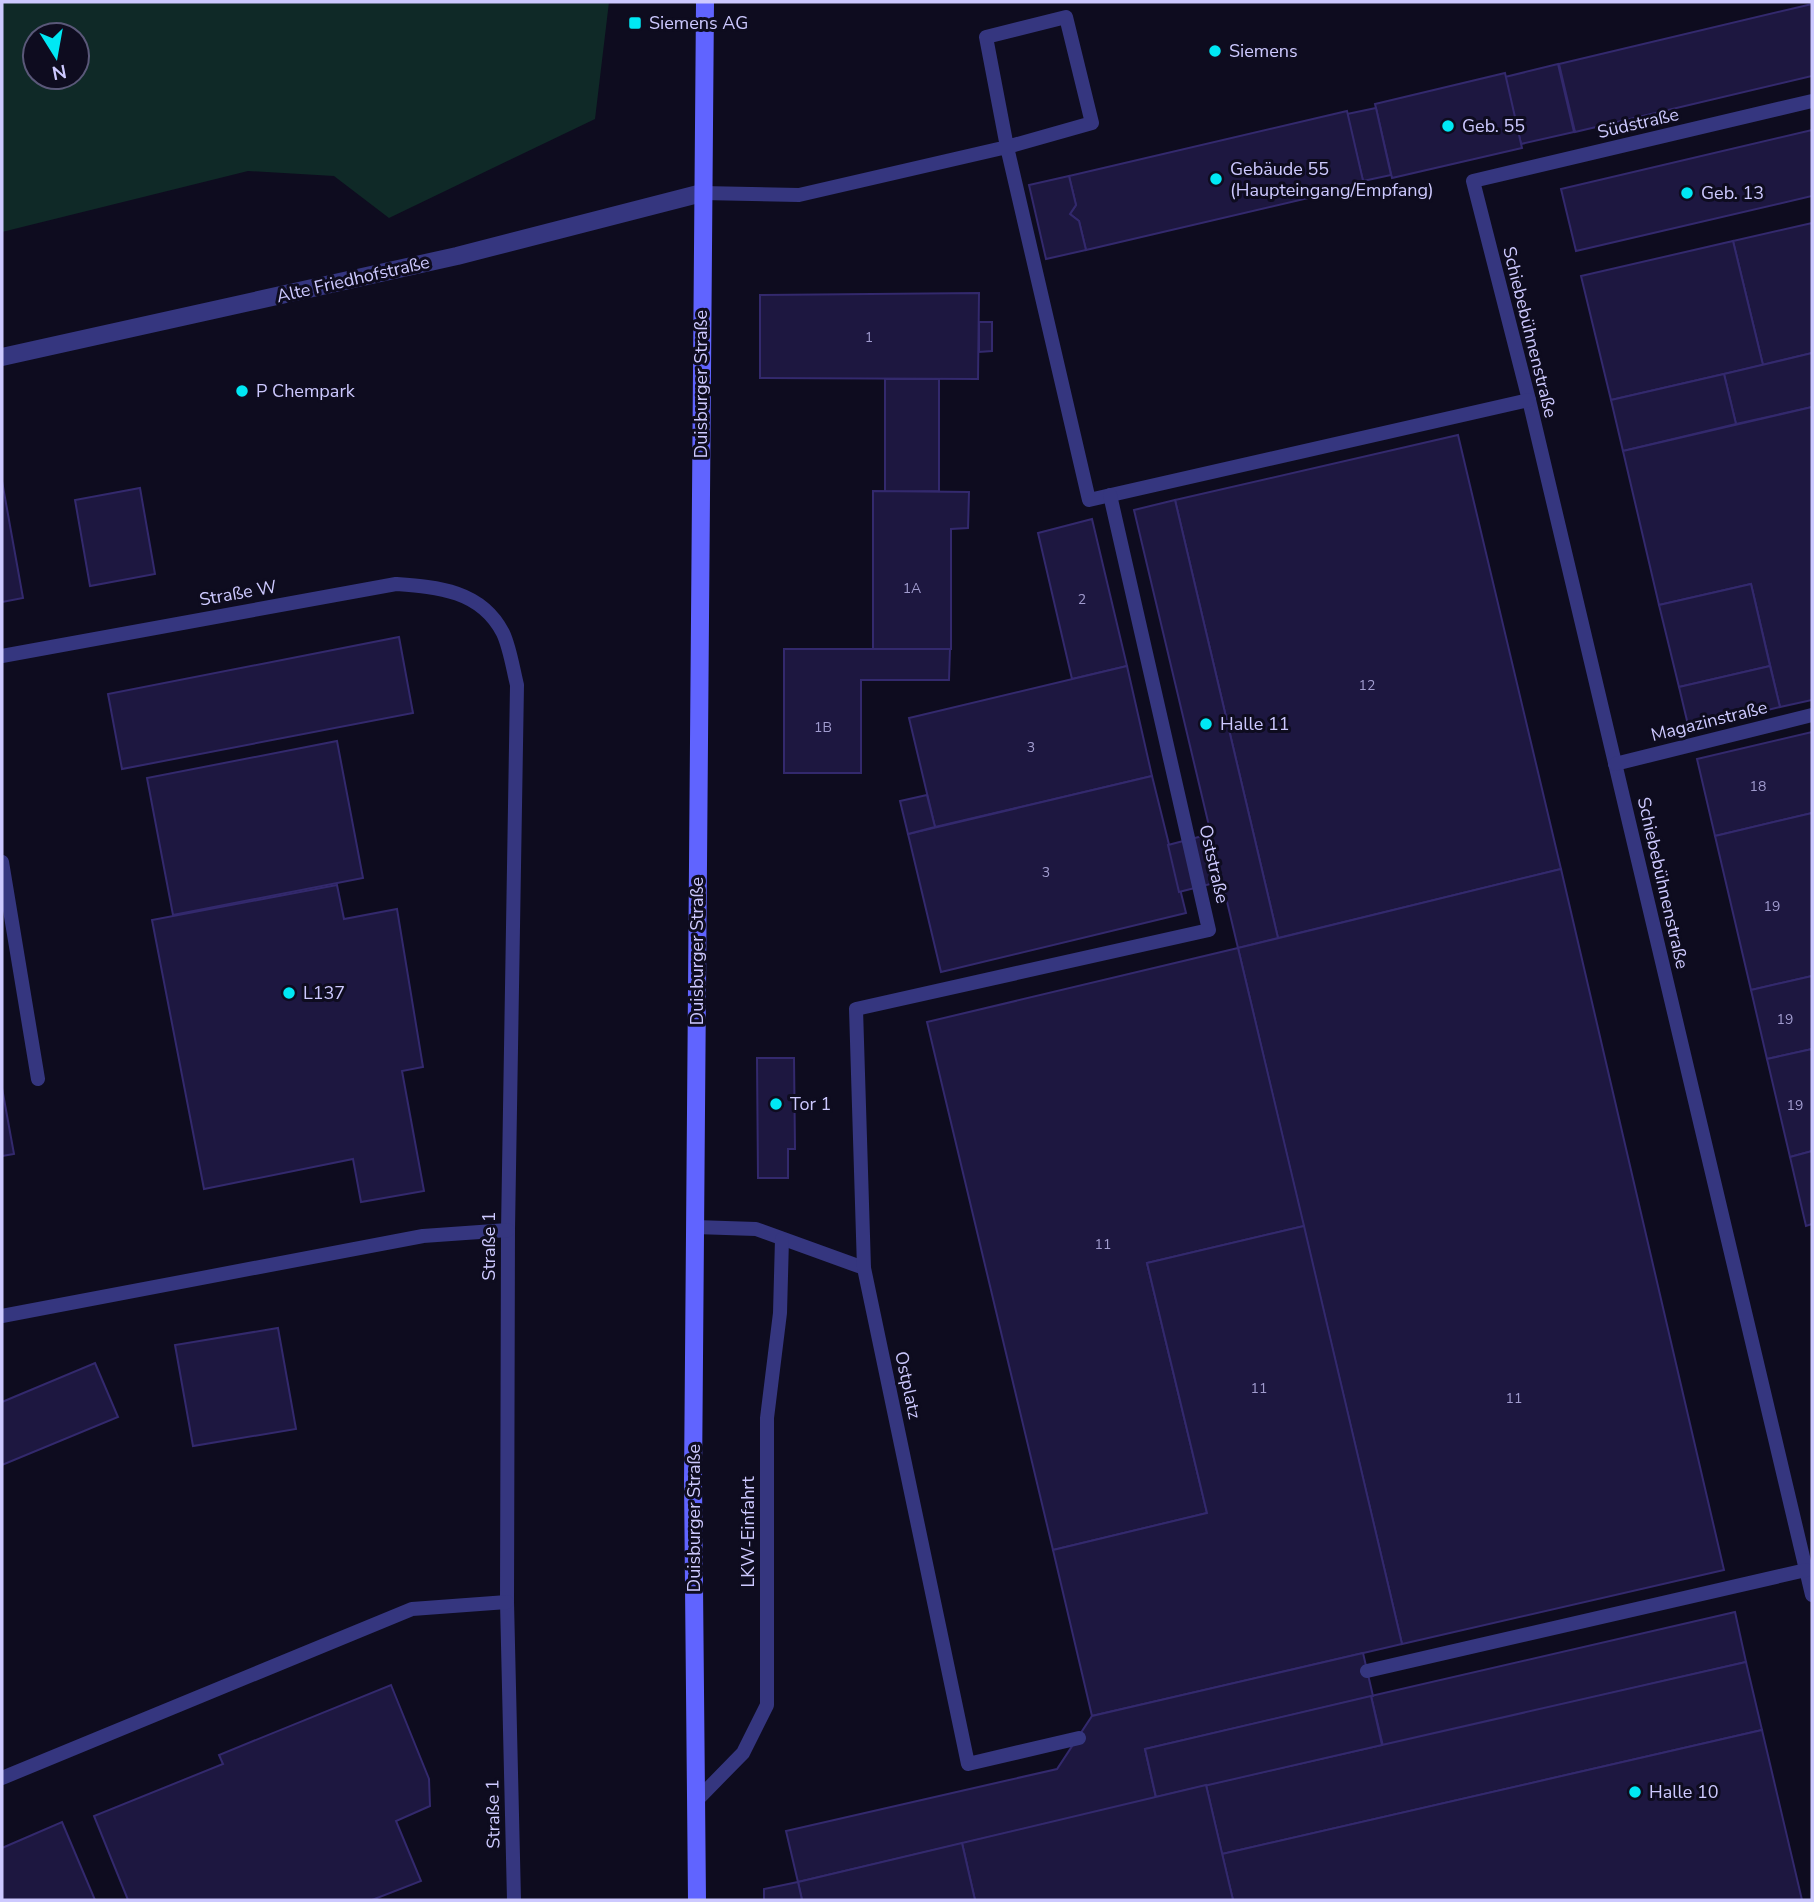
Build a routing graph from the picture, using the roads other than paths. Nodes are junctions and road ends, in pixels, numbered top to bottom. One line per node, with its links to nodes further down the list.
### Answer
1 (705, 2): 5 (main road, Duisburger Straße)
2 (1812, 102): 4 (lane, Südstraße)
3 (1007, 147): 3 (lane); 5 (lane); 8 (lane)
4 (1472, 181): 7 (lane, Schiebebühnenstraße)
5 (702, 193): 6 (street, Alte Friedhofstraße); 16 (main road, Duisburger Straße)
6 (2, 357)
7 (1529, 400): 8 (lane); 12 (lane, Schiebebühnenstraße)
8 (1110, 495): 14 (lane, Oststraße)
9 (478, 604): 10 (lane, Straße W); 17 (lane, Straße 1)
10 (2, 656)
11 (1812, 715): 12 (lane, Magazinstraße)
12 (1615, 764): 21 (lane, Schiebebühnenstraße)
13 (2, 862): 15 (lane)
14 (856, 1009): 19 (lane, Ostplatz)
15 (38, 1079)
16 (695, 1227): 18 (lane); 27 (main road, Duisburger Straße)
17 (508, 1230): 20 (lane); 23 (lane, Straße 1)
18 (782, 1239): 19 (lane); 27 (lane, LKW-Einfahrt)
19 (864, 1268): 25 (lane, Ostplatz)
20 (2, 1316)
21 (1806, 1570): 22 (lane, Schiebebühnenstraße); 24 (lane)
22 (1812, 1595)
23 (507, 1602): 26 (lane); 28 (lane, Straße 1)
24 (1367, 1671)
25 (1079, 1738)
26 (2, 1778)
27 (696, 1801): 29 (main road, Duisburger Straße)
28 (514, 1900)
29 (697, 1900)

